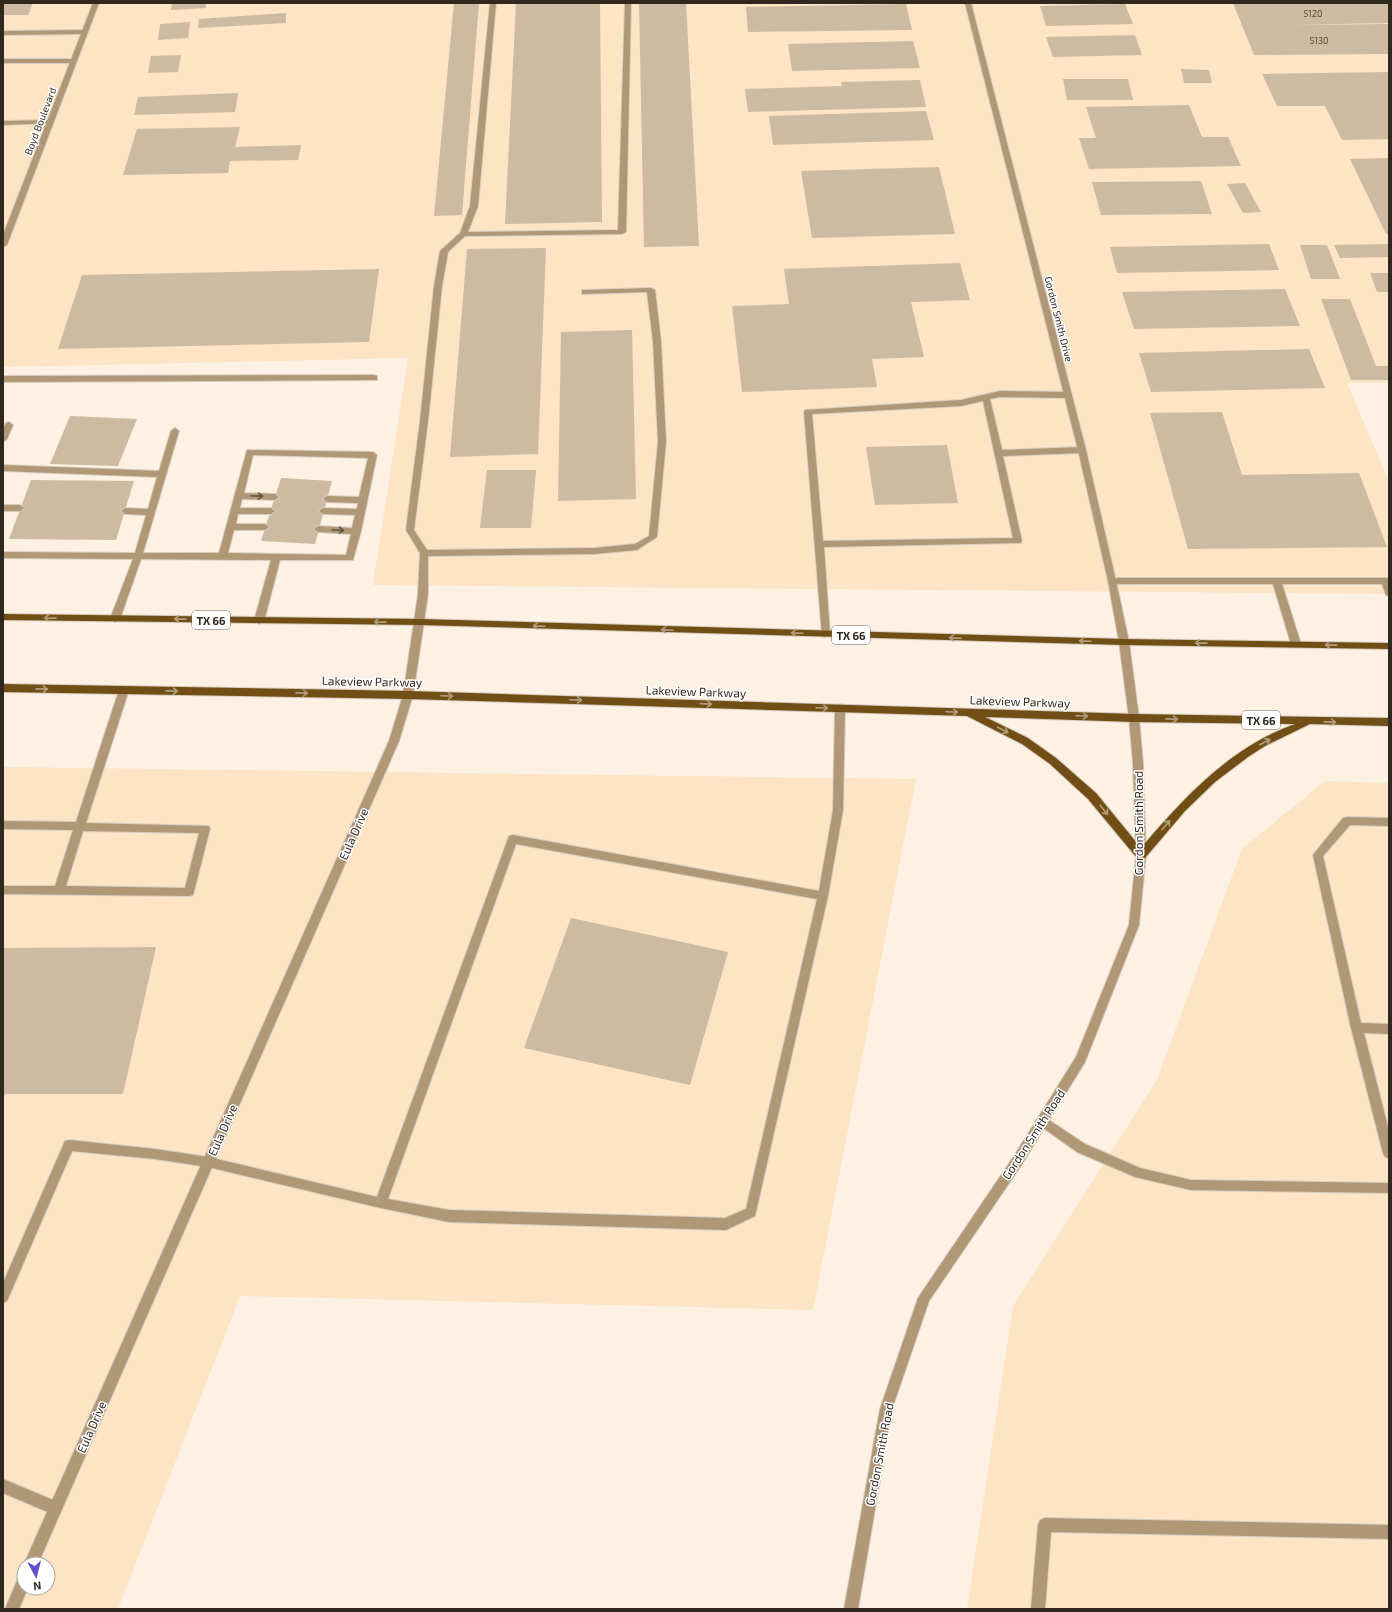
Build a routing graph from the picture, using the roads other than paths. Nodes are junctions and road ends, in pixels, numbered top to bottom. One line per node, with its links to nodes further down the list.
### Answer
1 (96, 3): 5 (street, Boyd Boulevard)
2 (493, 3): 11 (street)
3 (628, 3): 11 (street)
4 (968, 3): 16 (street, Gordon Smith Drive)
5 (85, 32): 6 (street); 8 (street, Boyd Boulevard)
6 (3, 33)
7 (3, 61): 8 (street)
8 (74, 61): 9 (street, Boyd Boulevard)
9 (51, 122): 10 (street); 12 (street, Boyd Boulevard)
10 (3, 123)
11 (463, 234): 42 (street)
12 (3, 245)
13 (585, 292): 42 (street)
14 (374, 378): 15 (street)
15 (3, 379)
16 (1068, 394): 17 (street); 21 (street, Gordon Smith Drive)
17 (986, 398): 22 (street); 41 (street)
18 (9, 425): 20 (street)
19 (175, 431): 24 (street)
20 (3, 439)
21 (1082, 450): 22 (street); 47 (street, Gordon Smith Drive)
22 (998, 453): 41 (street)
23 (3, 468): 24 (street)
24 (162, 474): 35 (street)
25 (239, 496): 26 (street, one-way to 26); 28 (street); 31 (street)
26 (275, 497)
27 (327, 498): 28 (street)
28 (363, 500): 36 (street)
29 (3, 508): 30 (street)
30 (20, 508)
31 (235, 510): 33 (street); 37 (street)
32 (125, 511): 35 (street)
33 (271, 511)
34 (323, 511): 36 (street)
35 (151, 512): 44 (street)
36 (361, 512): 40 (street)
37 (231, 527): 38 (street); 45 (street)
38 (265, 527)
39 (318, 530): 40 (street, one-way to 40)
40 (357, 531): 46 (street)
41 (818, 544): 55 (street)
42 (424, 553): 54 (street, Eula Drive)
43 (3, 555): 44 (street)
44 (138, 556): 45 (street); 52 (street)
45 (223, 556): 46 (street)
46 (276, 558): 53 (street)
47 (1112, 581): 48 (street); 56 (street, Gordon Smith Drive)
48 (1277, 581): 49 (street); 57 (street)
49 (1387, 581): 50 (street)
50 (1389, 593)
51 (3, 617): 52 (main road, TX 66, one-way to 51)
52 (115, 619): 53 (main road, TX 66, one-way to 52)
53 (259, 621): 54 (main road, TX 66, one-way to 53)
54 (419, 622): 55 (main road, TX 66, one-way to 54); 61 (street, Eula Drive)
55 (825, 634): 56 (main road, TX 66, one-way to 55)
56 (1124, 642): 57 (main road, TX 66, one-way to 56); 64 (street, Gordon Smith Road)
57 (1296, 644): 58 (main road, TX 66, one-way to 57)
58 (1389, 646)
59 (3, 688): 60 (main road, Lakeview Parkway / TX 66, one-way to 60)
60 (124, 690): 61 (main road, Lakeview Parkway / TX 66, one-way to 61); 69 (street)
61 (408, 695): 62 (main road, Lakeview Parkway / TX 66, one-way to 62); 78 (street, Eula Drive)
62 (840, 708): 63 (main road, Lakeview Parkway / TX 66, one-way to 63); 73 (street)
63 (968, 712): 64 (main road, Lakeview Parkway / TX 66, one-way to 64); 70 (main road, one-way to 70)
64 (1134, 718): 65 (main road, Lakeview Parkway / TX 66, one-way to 65); 70 (street, Gordon Smith Road)
65 (1310, 722): 66 (main road, Lakeview Parkway / TX 66, one-way to 66); 70 (main road, one-way to 65)
66 (1389, 722)
67 (1389, 822): 74 (street)
68 (3, 825): 69 (street)
69 (79, 826): 72 (street); 72 (street)
70 (1141, 855): 76 (street, Gordon Smith Road)
71 (3, 890): 72 (street)
72 (59, 890)
73 (823, 896): 80 (street); 80 (street)
74 (1357, 1028): 75 (street); 77 (street)
75 (1389, 1029)
76 (1043, 1122): 79 (street); 88 (street, Gordon Smith Road)
77 (1389, 1153)
78 (208, 1162): 80 (street); 81 (street); 83 (street, Eula Drive)
79 (1389, 1188)
80 (381, 1203)
81 (3, 1297)
82 (3, 1486): 83 (street)
83 (55, 1508): 85 (street, Eula Drive)
84 (1389, 1532): 89 (street)
85 (34, 1556)
86 (18, 1596): 87 (street)
87 (12, 1609)
88 (851, 1609)
89 (1038, 1609)

